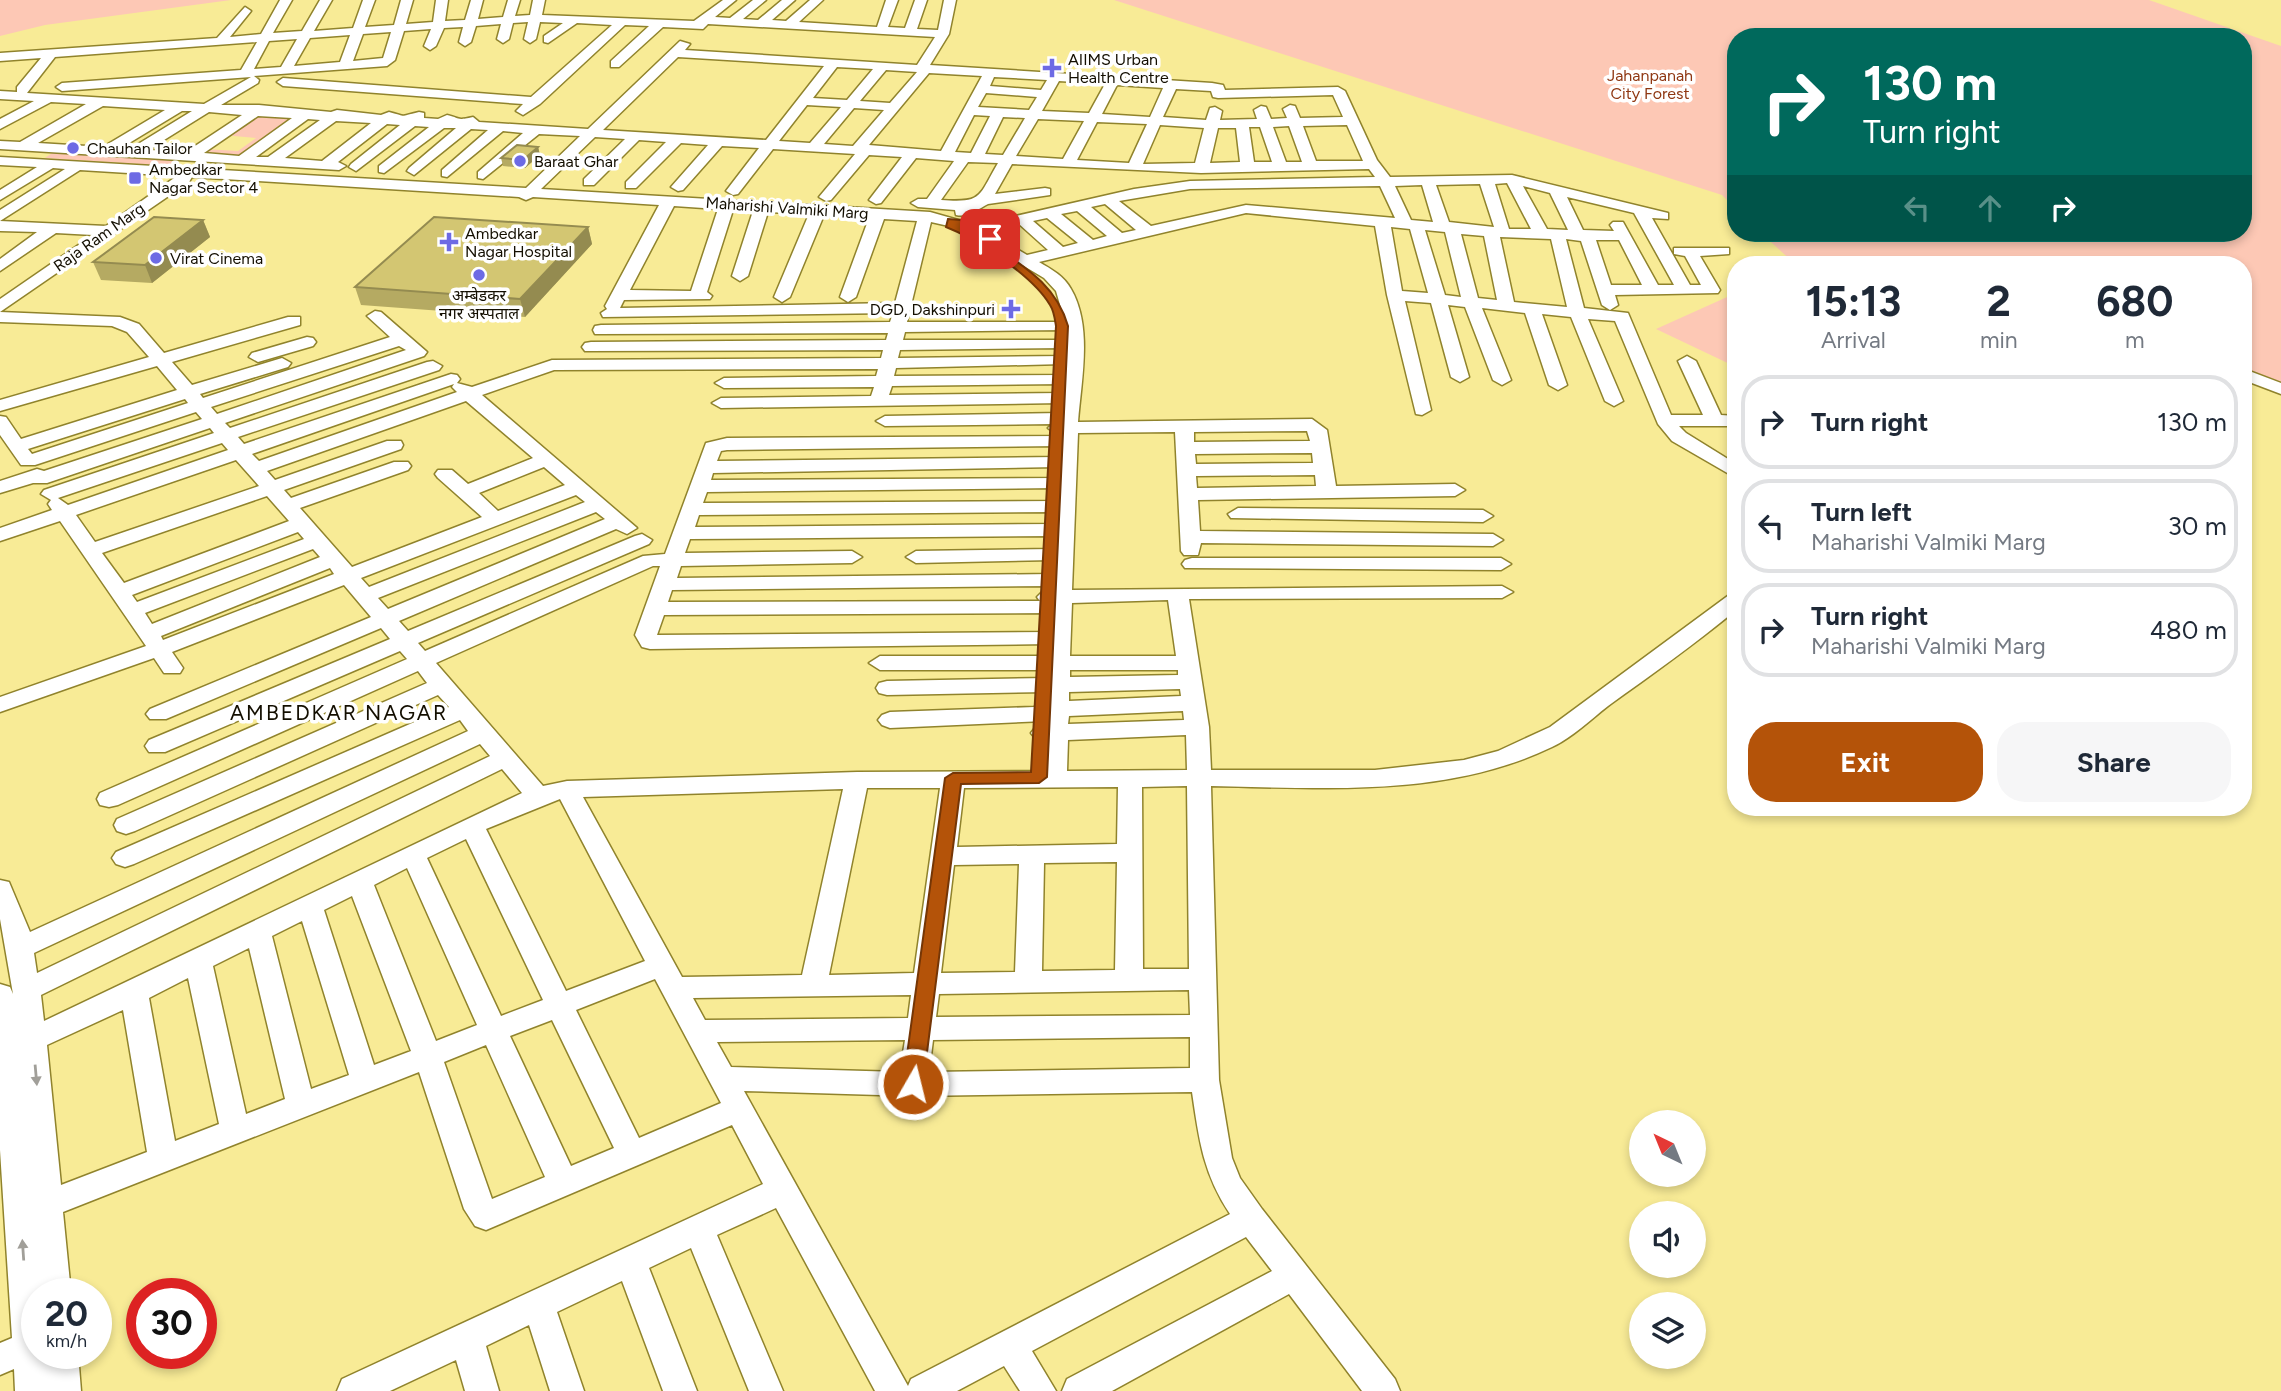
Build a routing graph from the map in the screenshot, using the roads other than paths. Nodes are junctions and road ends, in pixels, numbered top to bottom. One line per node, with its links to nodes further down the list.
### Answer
1 (286, 0): 36 (street)
2 (326, 0): 33 (street)
3 (369, 0): 31 (street)
4 (407, 0): 30 (street)
5 (442, 0): 27 (street)
6 (477, 0): 23 (street)
7 (514, 0): 18 (street)
8 (539, 0): 17 (street)
9 (730, 0): 28 (street)
10 (760, 0): 22 (street)
11 (789, 0): 26 (street)
12 (817, 0): 29 (street)
13 (892, 0): 32 (street)
14 (921, 0): 34 (street)
15 (950, 0): 52 (street)
16 (245, 11): 41 (street)
17 (537, 18): 18 (street); 19 (street); 39 (street)
18 (507, 20): 23 (street); 38 (street)
19 (573, 20): 20 (street); 40 (street)
20 (599, 21): 21 (street); 35 (street)
21 (622, 22): 24 (street); 85 (street)
22 (732, 22): 26 (street); 28 (street)
23 (470, 23): 27 (street); 44 (street)
24 (660, 23): 25 (street); 53 (street)
25 (684, 24): 28 (street); 37 (street)
26 (760, 24): 29 (street)
27 (439, 25): 30 (street); 47 (street)
28 (700, 25): 42 (street); 52 (street)
29 (788, 26): 32 (street)
30 (397, 27): 31 (street); 54 (street)
31 (357, 30): 33 (street); 54 (street)
32 (881, 32): 34 (street)
33 (304, 33): 36 (street); 59 (street)
34 (909, 33): 52 (street)
35 (582, 34)
36 (268, 36): 41 (street); 60 (street)
37 (669, 38)
38 (503, 39)
39 (530, 39)
40 (548, 39)
41 (215, 40): 45 (street); 62 (street)
42 (688, 40): 50 (street); 52 (street)
43 (34, 41): 51 (street)
44 (465, 42)
45 (165, 44): 46 (street); 64 (street)
46 (135, 46): 48 (street); 67 (street)
47 (430, 47)
48 (97, 49): 49 (street); 69 (street)
49 (51, 53): 51 (street); 74 (street)
50 (675, 53): 56 (street); 118 (street)
51 (2, 55)
52 (924, 57): 57 (street); 58 (street); 92 (street)
53 (615, 64)
54 (345, 66): 55 (street)
55 (324, 68): 59 (street); 66 (street)
56 (829, 68): 57 (street); 86 (street)
57 (879, 71): 88 (street)
58 (990, 73): 61 (street); 84 (street)
59 (281, 76): 60 (street); 66 (street); 96 (street)
60 (249, 77): 62 (street); 63 (street); 94 (street)
61 (1055, 77): 65 (street); 89 (street)
62 (196, 78): 63 (street); 64 (street); 90 (street)
63 (226, 78): 91 (street)
64 (144, 81): 67 (street)
65 (1113, 81): 68 (street); 103 (street)
66 (299, 83): 70 (street); 98 (street)
67 (112, 84): 69 (street)
68 (1171, 85): 79 (street); 106 (street)
69 (67, 87): 74 (street)
70 (346, 87): 71 (street); 100 (street)
71 (371, 89): 72 (street); 101 (street)
72 (395, 91): 75 (street); 102 (street)
73 (1284, 92): 76 (street); 93 (street); 108 (street)
74 (23, 93): 77 (street); 81 (street); 95 (street)
75 (420, 93): 78 (street); 104 (street)
76 (1255, 93): 79 (street); 110 (street)
77 (0, 94)
78 (446, 94): 80 (street); 105 (street)
79 (1218, 94): 112 (street)
80 (475, 97): 82 (street); 109 (street)
81 (49, 98): 83 (street); 114 (street)
82 (499, 98): 85 (street); 111 (street)
83 (75, 100): 87 (street); 125 (street)
84 (977, 100): 89 (street); 99 (street); 136 (street)
85 (535, 101): 116 (street)
86 (804, 101): 88 (street); 126 (street)
87 (100, 102): 97 (street); 127 (street)
88 (852, 104): 92 (street); 128 (street)
89 (1040, 104): 99 (street); 103 (street); 140 (street)
90 (152, 105): 91 (street); 97 (street)
91 (179, 106): 94 (street); 133 (street)
92 (894, 107): 131 (street)
93 (1320, 107): 107 (street); 107 (street); 108 (street)
94 (207, 108): 96 (street); 135 (street)
95 (0, 109)
96 (230, 110): 98 (street); 115 (street)
97 (129, 111): 129 (street)
98 (255, 112): 100 (street); 139 (street)
99 (999, 112): 138 (street)
100 (306, 115): 101 (street); 141 (street)
101 (334, 117): 102 (street); 142 (street)
102 (358, 118): 104 (street); 119 (street)
103 (1093, 118): 106 (street); 144 (street)
104 (385, 119): 105 (street); 146 (street)
105 (413, 121): 109 (street); 150 (street)
106 (1154, 121): 112 (street); 152 (street)
107 (1352, 121): 148 (street)
108 (1294, 122): 110 (street); 147 (street)
109 (442, 123): 111 (street); 154 (street)
110 (1266, 123): 113 (street); 149 (street)
111 (468, 124): 116 (street); 157 (street)
112 (1212, 124): 113 (street); 155 (street)
113 (1242, 124): 153 (street)
114 (0, 125)
115 (208, 125)
116 (503, 127): 117 (street); 158 (street)
117 (536, 129): 118 (street); 160 (street)
118 (590, 132): 120 (street); 162 (street)
119 (338, 133)
120 (637, 135): 122 (street); 166 (street)
121 (99, 137): 132 (street)
122 (678, 138): 124 (street); 168 (street)
123 (185, 140): 137 (street)
124 (720, 140): 126 (street); 172 (street)
125 (0, 143): 127 (street)
126 (770, 144): 128 (street); 179 (street)
127 (23, 146): 129 (street)
128 (815, 146): 131 (street)
129 (49, 148): 132 (street)
130 (317, 148): 145 (street)
131 (862, 149): 134 (street); 178 (street)
132 (78, 150): 133 (street)
133 (105, 152): 135 (street)
134 (913, 152): 136 (street); 181 (street)
135 (133, 153): 137 (street)
136 (947, 154): 138 (street)
137 (163, 155): 139 (street)
138 (971, 156): 140 (street); 185 (street)
139 (189, 157): 141 (street)
140 (1008, 158): 144 (street); 186 (street)
141 (242, 160): 142 (street)
142 (271, 162): 145 (street)
143 (5, 163): 151 (street, Maharishi Valmiki Marg); 159 (street); 161 (street, Maharishi Valmiki Marg)
144 (1068, 163): 152 (street)
145 (297, 164): 146 (street)
146 (325, 165): 150 (street)
147 (1310, 165): 148 (street); 149 (street)
148 (1373, 165): 167 (street)
149 (1280, 166): 153 (street)
150 (356, 167): 154 (street)
151 (46, 168): 156 (street, Maharishi Valmiki Marg); 177 (street)
152 (1134, 168): 155 (street)
153 (1248, 168): 155 (street)
154 (384, 169): 157 (street)
155 (1201, 169)
156 (73, 170): 161 (street, Maharishi Valmiki Marg); 203 (street)
157 (414, 171): 158 (street)
158 (447, 173): 160 (street)
159 (0, 174)
160 (483, 175): 162 (street)
161 (180, 177): 176 (street, Maharishi Valmiki Marg); 207 (street, Raja Ram Marg)
162 (542, 179): 166 (street); 176 (street)
163 (1512, 179): 164 (street); 173 (street); 210 (street)
164 (1486, 180): 165 (street); 209 (street)
165 (1428, 181): 167 (street); 204 (street)
166 (589, 182): 168 (street)
167 (1385, 182): 182 (street); 202 (street)
168 (631, 184): 172 (street)
169 (1284, 184): 171 (street); 182 (street); 193 (street)
170 (1221, 185): 171 (street); 175 (street); 191 (street)
171 (1248, 185): 188 (street)
172 (678, 187): 179 (street)
173 (1556, 190): 183 (street); 212 (street)
174 (1045, 192): 186 (street)
175 (1134, 193): 180 (street); 195 (street)
176 (527, 194): 184 (street, Maharishi Valmiki Marg); 201 (street, Maharishi Valmiki Marg)
177 (0, 196)
178 (827, 197): 179 (street); 181 (street)
179 (729, 199): 184 (street, Maharishi Valmiki Marg); 189 (street, Maharishi Valmiki Marg); 228 (street)
180 (1108, 199): 187 (street); 208 (street)
181 (876, 200): 185 (street)
182 (1332, 200): 193 (street); 200 (street)
183 (1603, 201): 190 (street); 211 (street)
184 (668, 203): 226 (street)
185 (932, 203): 186 (street)
186 (979, 204): 201 (street)
187 (1080, 206): 192 (street); 213 (street)
188 (1257, 209): 191 (street); 193 (street)
189 (761, 210): 194 (street, Maharishi Valmiki Marg); 222 (street)
190 (1640, 210): 196 (street); 216 (street)
191 (1228, 211): 195 (street)
192 (1049, 212): 198 (street); 214 (street)
193 (1293, 212)
194 (817, 214): 197 (street, Maharishi Valmiki Marg); 229 (street)
195 (1164, 216): 208 (street)
196 (1663, 216)
197 (877, 218): 199 (street, Maharishi Valmiki Marg); 230 (street)
198 (1022, 219): 206 (street); 219 (street)
199 (924, 220): 201 (street, Maharishi Valmiki Marg); 234 (street)
200 (1382, 222): 202 (street); 227 (street)
201 (951, 223): 206 (street, Maharishi Valmiki Marg); 248 (street, Maharishi Valmiki Marg)
202 (1410, 224): 204 (street); 231 (street)
203 (3, 226): 205 (street)
204 (1447, 226): 209 (street); 233 (street)
205 (51, 229): 207 (street); 221 (street)
206 (973, 230): 220 (street, Maharishi Valmiki Marg)
207 (100, 231): 232 (street, Raja Ram Marg)
208 (1147, 231): 213 (street)
209 (1497, 232): 210 (street); 235 (street)
210 (1550, 235): 212 (street); 237 (street)
211 (1625, 236): 212 (street); 215 (street)
212 (1583, 237): 223 (street)
213 (1118, 238): 214 (street)
214 (1090, 245): 219 (street)
215 (1634, 251): 216 (street); 224 (street)
216 (1663, 251): 217 (street); 225 (street)
217 (1690, 251): 218 (street); 225 (street)
218 (1723, 251)
219 (1060, 252): 220 (street)
220 (1025, 260): 279 (street, Maharishi Valmiki Marg)
221 (0, 267)
222 (740, 276)
223 (1605, 290): 224 (street); 239 (street)
224 (1653, 290): 225 (street)
225 (1685, 291)
226 (619, 295): 228 (street); 238 (street)
227 (1395, 295): 231 (street); 272 (street)
228 (697, 296): 229 (street)
229 (782, 297): 230 (street)
230 (848, 297): 234 (street)
231 (1438, 299): 233 (street); 257 (street)
232 (4, 300)
233 (1471, 302): 235 (street); 261 (street)
234 (903, 303): 238 (street); 244 (street)
235 (1506, 305): 236 (street)
236 (1532, 308): 237 (street); 263 (street)
237 (1577, 312): 239 (street); 268 (street)
238 (609, 313): 245 (street)
239 (1613, 315): 273 (street)
240 (375, 316): 246 (street)
241 (0, 317): 242 (street)
242 (114, 321): 252 (street)
243 (295, 321): 252 (street)
244 (898, 326): 245 (street); 248 (street); 249 (street)
245 (601, 330): 250 (street)
246 (396, 334): 251 (street); 271 (street)
247 (307, 342): 271 (street)
248 (1061, 343): 249 (street); 254 (street); 260 (street, Maharishi Valmiki Marg)
249 (895, 345): 250 (street); 254 (street)
250 (591, 347): 256 (street)
251 (418, 352): 255 (street); 271 (street)
252 (158, 359): 270 (street); 271 (street)
253 (1687, 361): 276 (street)
254 (890, 363): 256 (street); 266 (street)
255 (433, 366): 259 (street); 271 (street)
256 (582, 366): 265 (street)
257 (1460, 377)
258 (2252, 377): 264 (street)
259 (451, 379): 265 (street); 285 (street)
260 (1060, 379): 266 (street); 267 (street, Maharishi Valmiki Marg)
261 (1502, 380)
262 (723, 383): 266 (street)
263 (1558, 385)
264 (2281, 389)
265 (472, 395): 284 (street); 285 (street)
266 (884, 395): 267 (street); 269 (street); 275 (street)
267 (1059, 398): 279 (street, Maharishi Valmiki Marg)
268 (1614, 401)
269 (721, 403)
270 (0, 406)
271 (200, 408): 285 (street); 287 (street); 287 (street)
272 (1422, 410)
273 (1664, 419): 276 (street); 290 (street)
274 (0, 421): 287 (street)
275 (885, 421): 279 (street); 280 (street)
276 (1715, 421): 277 (street)
277 (1727, 421)
278 (1184, 427): 279 (street); 282 (street); 283 (street)
279 (1060, 428): 280 (street); 286 (street, Maharishi Valmiki Marg); 345 (street, Maharishi Valmiki Marg)
280 (882, 443): 288 (street); 294 (street)
281 (394, 445): 299 (street)
282 (1321, 447): 283 (street); 291 (street)
283 (1185, 448): 292 (street)
284 (545, 460): 295 (street); 302 (street)
285 (247, 462): 299 (street); 311 (street)
286 (1055, 462): 288 (street); 296 (street, Maharishi Valmiki Marg)
287 (27, 463): 298 (street); 311 (street)
288 (879, 465): 294 (street); 297 (street)
289 (401, 466): 307 (street)
290 (1727, 466)
291 (1324, 469): 292 (street); 303 (street)
292 (1186, 470): 304 (street)
293 (445, 474): 302 (street)
294 (701, 477): 297 (street); 309 (street)
295 (571, 482): 306 (street); 312 (street)
296 (1054, 483): 297 (street); 308 (street, Maharishi Valmiki Marg)
297 (877, 485): 310 (street)
298 (0, 487)
299 (269, 487): 307 (street); 329 (street)
300 (1455, 490): 301 (street)
301 (1420, 491): 303 (street); 314 (street)
302 (465, 492): 312 (street)
303 (1327, 492): 305 (street)
304 (1188, 494): 305 (street); 323 (street)
305 (1236, 494): 313 (street)
306 (598, 504): 316 (street); 346 (street)
307 (286, 506): 317 (street)
308 (1053, 506): 310 (street); 318 (street, Maharishi Valmiki Marg)
309 (690, 509): 310 (street); 321 (street)
310 (874, 510): 319 (street)
311 (65, 514): 322 (street); 329 (street)
312 (490, 514): 337 (street)
313 (1238, 514): 314 (street); 324 (street)
314 (1425, 515): 315 (street); 325 (street)
315 (1483, 516)
316 (618, 521): 326 (street); 351 (street)
317 (301, 524): 328 (street); 341 (street)
318 (1052, 530): 320 (street); 330 (street, Maharishi Valmiki Marg)
319 (864, 531): 320 (street); 321 (street); 331 (street)
320 (915, 531): 332 (street)
321 (682, 533): 333 (street)
322 (0, 536)
323 (1190, 537): 324 (street); 334 (street)
324 (1238, 538): 325 (street)
325 (1429, 539): 327 (street); 335 (street)
326 (642, 540): 333 (street); 355 (street)
327 (1493, 540)
328 (316, 541): 337 (street); 350 (street)
329 (89, 551): 341 (street)
330 (1050, 554): 332 (street); 345 (street, Maharishi Valmiki Marg)
331 (852, 557): 333 (street); 339 (street)
332 (916, 557): 338 (street)
333 (667, 558): 340 (street); 356 (street)
334 (1192, 564): 335 (street); 344 (street)
335 (1434, 564): 336 (street); 342 (street)
336 (1501, 564)
337 (340, 568): 346 (street); 354 (street)
338 (914, 581): 339 (street); 345 (street)
339 (849, 582): 340 (street); 348 (street)
340 (664, 584): 349 (street)
341 (119, 592): 350 (street)
342 (1439, 592): 343 (street); 344 (street)
343 (1502, 592)
344 (1186, 593): 345 (street); 360 (street)
345 (1052, 595): 348 (street); 352 (street, Maharishi Valmiki Marg); 359 (street, Maharishi Valmiki Marg)
346 (364, 596): 351 (street)
347 (1727, 607): 375 (street)
348 (845, 608): 349 (street); 353 (street)
349 (656, 609): 353 (street)
350 (132, 611): 354 (street)
351 (384, 619): 355 (street); 365 (street)
352 (1046, 638): 353 (street); 359 (street, Maharishi Valmiki Marg)
353 (840, 640)
354 (153, 641): 358 (street); 363 (street)
355 (404, 642): 356 (street); 370 (street)
356 (421, 662): 361 (street); 379 (street)
357 (880, 663): 359 (street)
358 (172, 668)
359 (1051, 673): 360 (street); 362 (street); 366 (street, Maharishi Valmiki Marg)
360 (1191, 683): 366 (street); 368 (street)
361 (442, 685): 364 (street); 380 (street)
362 (887, 688)
363 (0, 705)
364 (463, 709): 369 (street); 386 (street)
365 (158, 714)
366 (1048, 719): 367 (street); 368 (street); 372 (street, Maharishi Valmiki Marg)
367 (890, 720)
368 (1198, 727): 375 (street)
369 (483, 733): 371 (street); 391 (street)
370 (157, 746)
371 (505, 758): 378 (street); 399 (street)
372 (1047, 777): 373 (street); 374 (street)
373 (953, 778): 376 (street); 385 (street)
374 (1130, 778): 375 (street); 382 (street)
375 (1199, 778): 394 (street)
376 (857, 780): 377 (street); 398 (street)
377 (568, 789): 378 (street); 393 (street)
378 (538, 796): 381 (street)
379 (110, 799)
380 (126, 825)
381 (472, 825): 383 (street); 401 (street)
382 (1130, 853): 384 (street); 395 (street)
383 (413, 854): 387 (street); 404 (street)
384 (1032, 854): 385 (street); 396 (street)
385 (943, 856): 397 (street)
386 (125, 858)
387 (359, 881): 389 (street); 407 (street)
388 (0, 889): 391 (street)
389 (310, 906): 390 (street); 410 (street)
390 (258, 932): 392 (street); 412 (street)
391 (20, 948): 399 (street)
392 (198, 961): 400 (street); 414 (street)
393 (668, 976): 398 (street); 401 (street); 405 (street)
394 (1203, 979): 395 (street); 402 (street)
395 (1129, 982): 396 (street)
396 (1028, 984): 397 (street)
397 (926, 985): 398 (street); 403 (street)
398 (813, 986)
399 (14, 993): 406 (street)
400 (134, 993): 406 (street); 416 (street)
401 (559, 1006): 404 (street); 415 (street)
402 (1203, 1026): 403 (street); 409 (street)
403 (920, 1028): 405 (street); 411 (street)
404 (496, 1030): 407 (street); 417 (street)
405 (697, 1031): 408 (street)
406 (20, 1044): 419 (street, one-way to 419); 424 (street, one-way to 406)
407 (428, 1057): 410 (street); 417 (street)
408 (722, 1079): 411 (street); 413 (street)
409 (1205, 1080): 411 (street); 420 (street)
410 (365, 1081): 412 (street)
411 (913, 1084)
412 (301, 1107): 414 (street)
413 (738, 1109): 415 (street); 418 (street)
414 (235, 1132): 416 (street)
415 (632, 1155): 417 (street)
416 (163, 1160): 419 (street)
417 (564, 1184)
418 (782, 1190): 421 (street); 440 (street)
419 (47, 1204): 425 (street)
420 (1251, 1219): 423 (street); 428 (street)
421 (699, 1229): 422 (street); 439 (street)
422 (631, 1261): 426 (street); 438 (street)
423 (1294, 1275): 442 (street); 443 (street)
424 (29, 1278)
425 (54, 1278)
426 (538, 1304): 427 (street); 437 (street)
427 (467, 1338): 431 (street); 436 (street)
428 (1010, 1346): 432 (street); 441 (street)
429 (32, 1369): 433 (street)
430 (47, 1369): 434 (street)
431 (388, 1383): 435 (street)
432 (929, 1390)
433 (32, 1391)
434 (64, 1391)
435 (354, 1391)
436 (482, 1391)
437 (567, 1391)
438 (680, 1391)
439 (766, 1391)
440 (893, 1391)
441 (1038, 1391)
442 (1079, 1391)
443 (1382, 1391)

